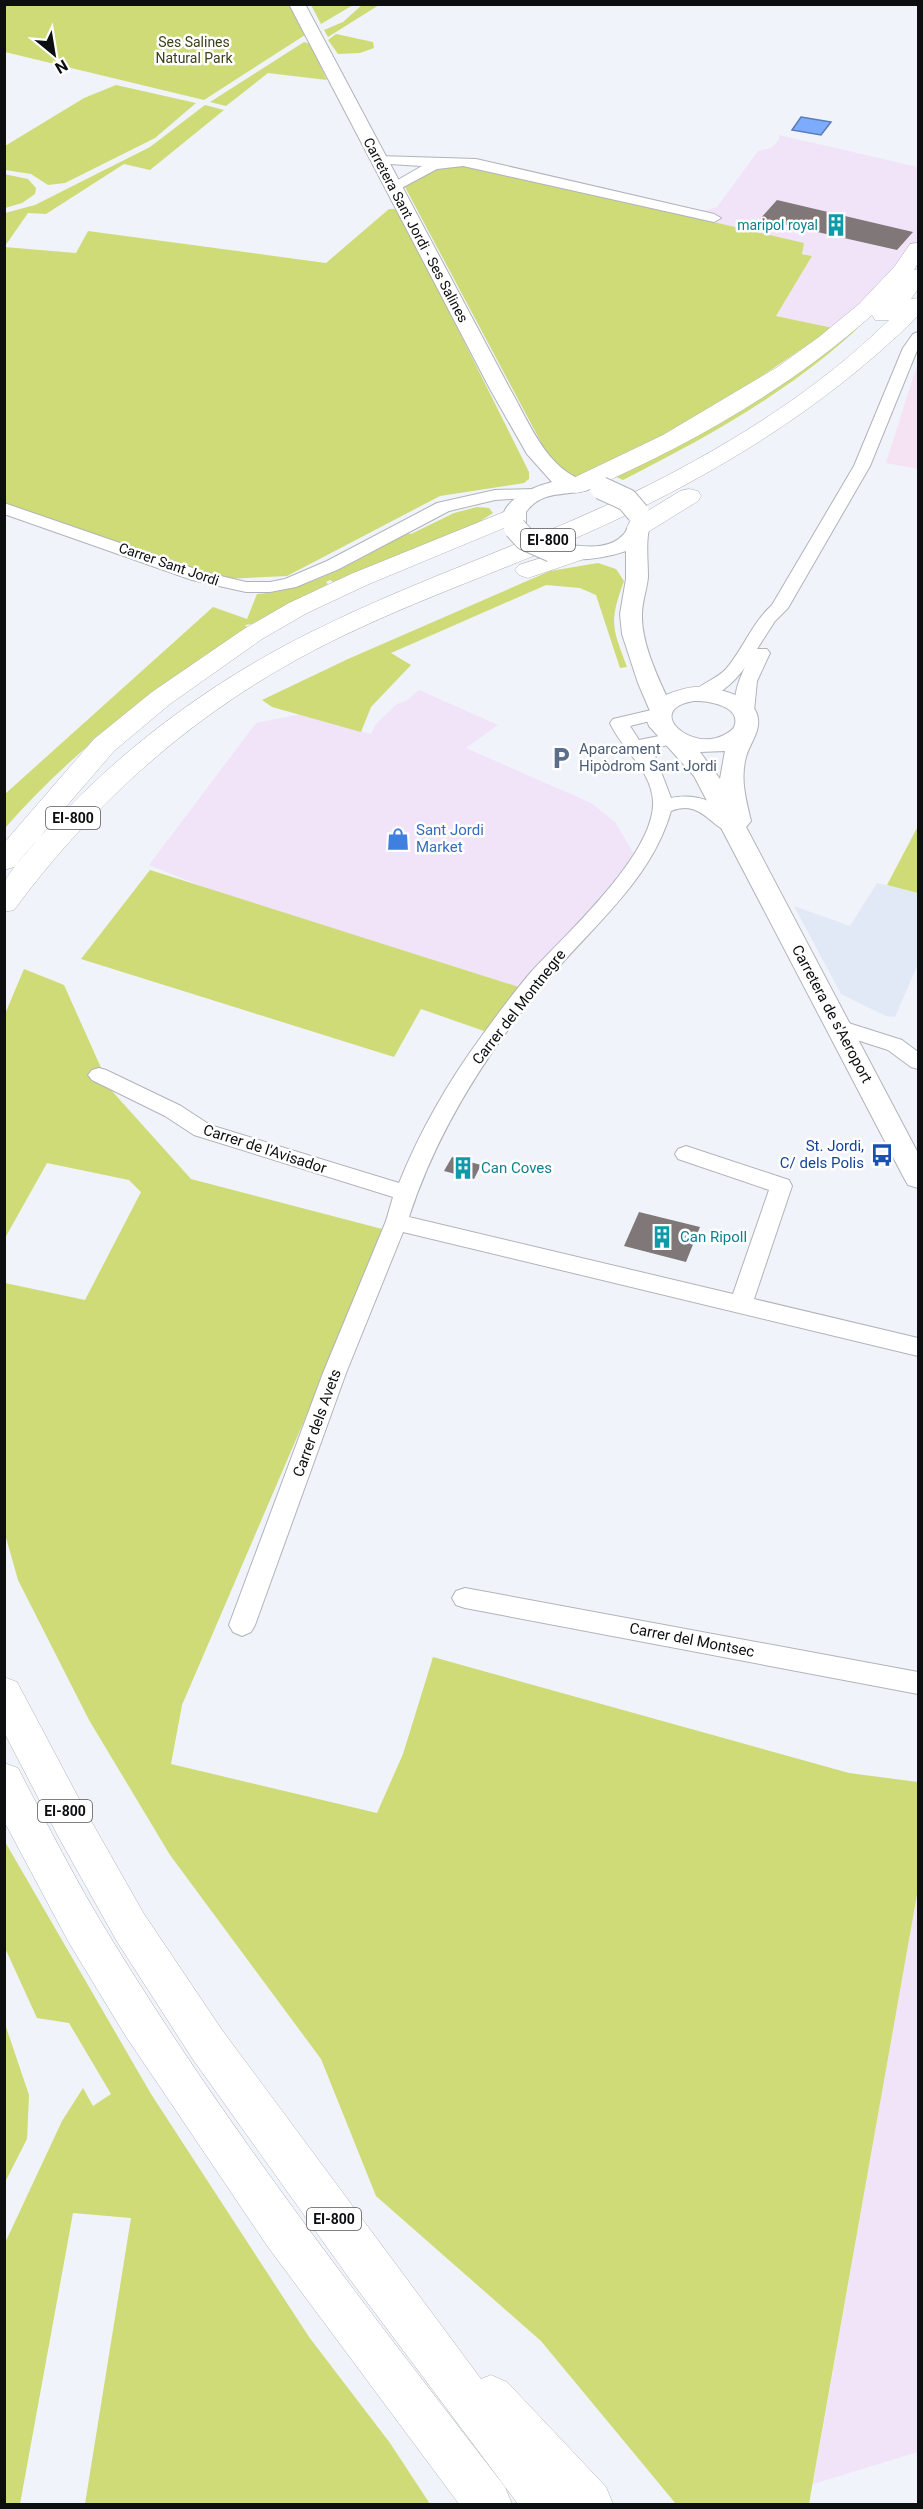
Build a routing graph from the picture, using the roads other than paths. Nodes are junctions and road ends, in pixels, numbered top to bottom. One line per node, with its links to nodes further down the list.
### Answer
1 (297, 4): 2 (main road, Carretera Sant Jordi - Ses Salines)
2 (379, 160): 3 (street); 4 (main road, Carretera Sant Jordi - Ses Salines)
3 (441, 162): 4 (street); 5 (street)
4 (394, 188): 11 (main road, Carretera Sant Jordi - Ses Salines)
5 (714, 218)
6 (918, 249): 12 (highway)
7 (918, 275): 28 (highway, EI-800)
8 (918, 304): 10 (highway, EI-800)
9 (915, 343): 20 (street)
10 (878, 345): 17 (highway); 26 (highway, EI-800)
11 (537, 454): 12 (main road, Carretera Sant Jordi - Ses Salines); 13 (main road, Carretera Sant Jordi - Ses Salines)
12 (574, 486): 13 (main road); 17 (main road, bridge)
13 (535, 493): 14 (street, Carrer Sant Jordi); 16 (main road)
14 (464, 500): 15 (street, Carrer Sant Jordi); 16 (street, Carrer Sant Jordi)
15 (4, 508)
16 (514, 518): 18 (main road, bridge); 28 (highway)
17 (638, 524): 18 (main road); 19 (main road)
18 (572, 553): 19 (main road); 26 (highway)
19 (637, 579): 21 (main road)
20 (773, 617): 22 (street); 24 (street)
21 (644, 663): 22 (main road); 23 (main road)
22 (697, 694): 23 (main road); 24 (main road)
23 (661, 712): 25 (main road); 27 (street)
24 (744, 722): 25 (main road); 31 (main road)
25 (676, 740): 27 (street); 30 (main road)
26 (135, 759): 33 (highway, EI-800)
27 (648, 763): 29 (street)
28 (58, 801): 32 (highway, EI-800)
29 (663, 807): 30 (street); 39 (street, Carrer del Montnegre)
30 (732, 827): 31 (main road)
31 (746, 850): 34 (main road, Carretera de s'Aeroport)
32 (4, 861)
33 (4, 903)
34 (839, 1027): 35 (street); 38 (main road, Carretera de s'Aeroport)
35 (918, 1062)
36 (99, 1075): 39 (street, Carrer de l'Avisador)
37 (686, 1154): 41 (street)
38 (918, 1178)
39 (406, 1193): 40 (street, Carrer del Montnegre)
40 (396, 1222): 41 (street); 44 (street, Carrer dels Avets)
41 (741, 1305): 42 (street)
42 (918, 1347)
43 (465, 1598): 45 (street, Carrer del Montsec)
44 (242, 1625)
45 (918, 1683)
46 (4, 1694): 48 (highway, EI-800)
47 (4, 1780): 49 (highway, EI-800)
48 (418, 2332): 52 (highway, EI-800); 53 (highway)
49 (428, 2425): 50 (highway); 51 (highway, EI-800)
50 (467, 2505)
51 (488, 2505)
52 (547, 2505)
53 (589, 2505)

